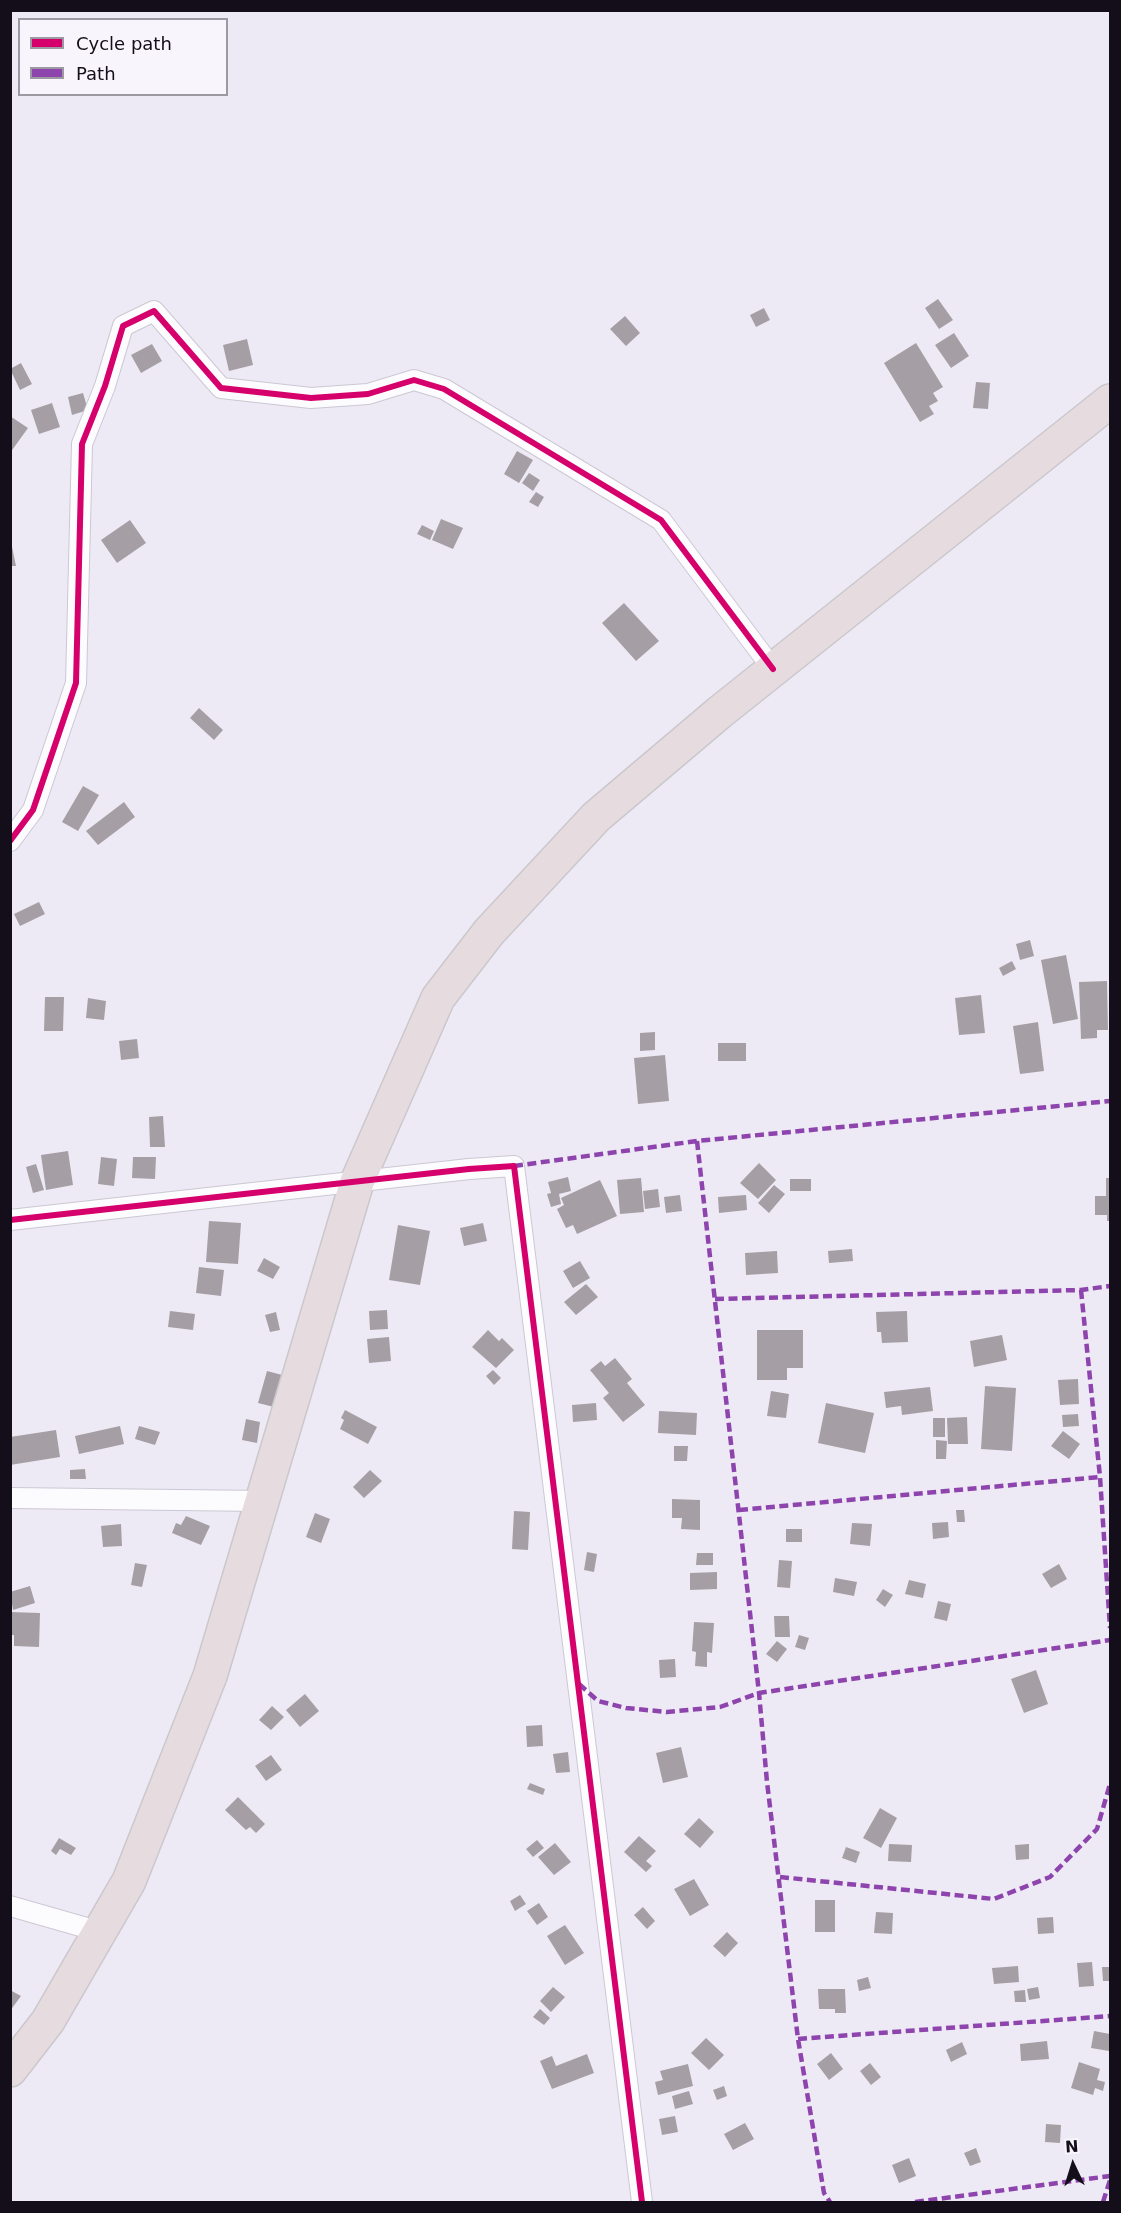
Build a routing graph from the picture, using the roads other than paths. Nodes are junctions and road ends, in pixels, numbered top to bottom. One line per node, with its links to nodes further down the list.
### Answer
1 (1110, 401): 2 (highway)
2 (773, 669): 3 (street); 4 (highway)
3 (10, 841)
4 (357, 1182): 5 (street); 7 (highway); 11 (street)
5 (10, 1220)
6 (10, 1498): 7 (street)
7 (262, 1501): 9 (highway)
8 (10, 1906): 9 (street)
9 (101, 1932): 10 (highway)
10 (10, 2070)
11 (642, 2202)

